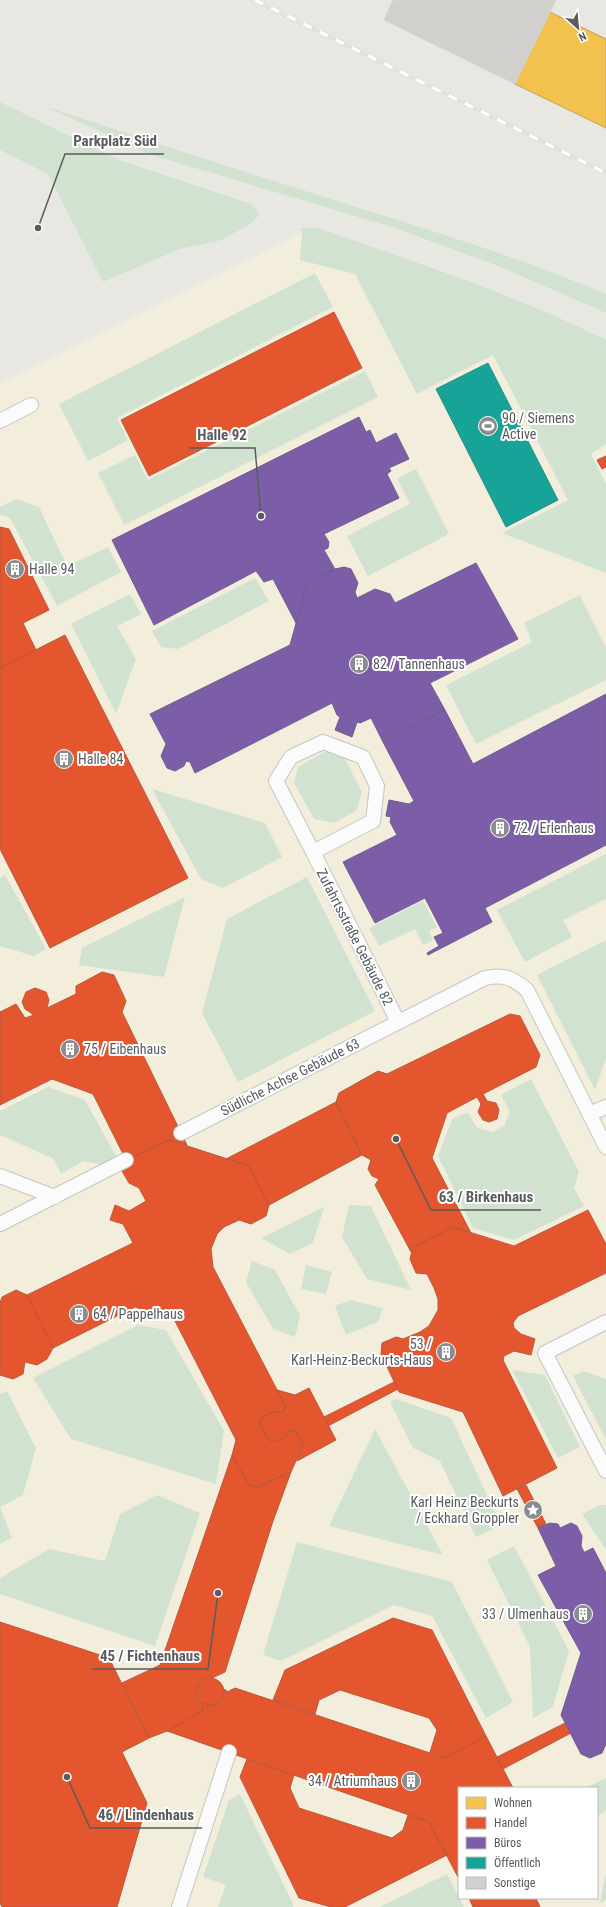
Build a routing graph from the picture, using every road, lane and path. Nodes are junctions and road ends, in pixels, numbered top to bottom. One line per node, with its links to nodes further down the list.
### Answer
1 (31, 405): 2 (lane)
2 (0, 421)
3 (313, 852): 3 (lane, Zufahrtsstraße Gebäude 82); 4 (lane, Zufahrtsstraße Gebäude 82)
4 (398, 1022): 6 (lane, Südliche Achse Gebäude 63); 7 (lane, Südliche Achse Gebäude 63)
5 (606, 1106): 6 (lane)
6 (589, 1114): 8 (lane)
7 (181, 1132)
8 (606, 1147)
9 (126, 1160): 11 (lane)
10 (0, 1176): 11 (lane)
11 (55, 1197): 12 (lane)
12 (0, 1224)
13 (606, 1322): 14 (lane)
14 (606, 1471)
15 (229, 1752): 16 (lane)
16 (179, 1907)

